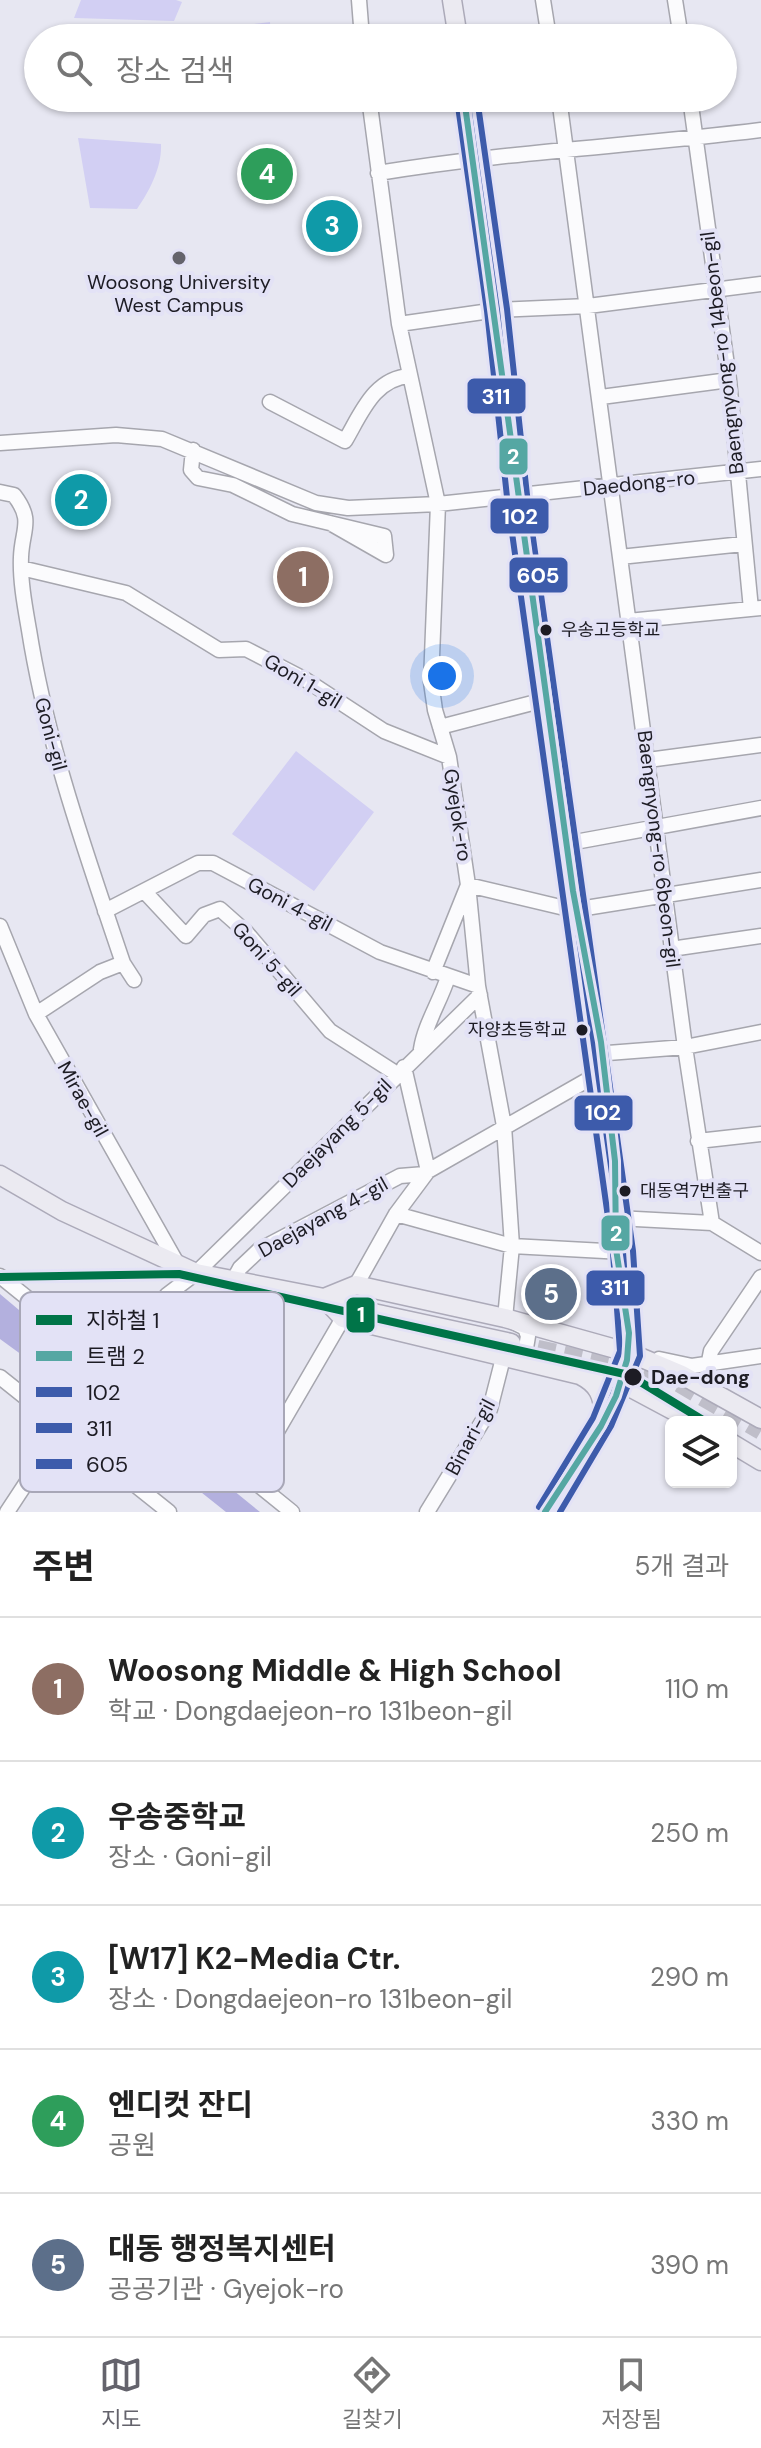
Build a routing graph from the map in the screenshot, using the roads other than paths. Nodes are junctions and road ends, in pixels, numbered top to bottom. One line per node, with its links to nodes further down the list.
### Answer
1 (359, 0): 5 (street)
2 (452, 0): 6 (main road)
3 (543, 0): 7 (street)
4 (675, 0): 8 (street)
5 (361, 24)
6 (456, 24)
7 (547, 24)
8 (679, 24)
9 (371, 112): 17 (street, Gyejok-ro)
10 (469, 112): 16 (main road)
11 (561, 112): 15 (street, Baengnyong-ro 6beon-gil)
12 (692, 112): 14 (street, Baengnyong-ro 14beon-gil)
13 (761, 130): 14 (street)
14 (696, 138): 15 (street); 19 (street, Baengnyong-ro 14beon-gil)
15 (567, 151): 16 (street); 20 (street, Baengnyong-ro 6beon-gil)
16 (475, 157): 17 (street); 21 (main road)
17 (378, 173): 22 (street, Gyejok-ro)
18 (761, 284): 19 (street)
19 (715, 288): 20 (street); 24 (street, Baengnyong-ro 14beon-gil)
20 (588, 306): 21 (street); 25 (street, Baengnyong-ro 6beon-gil)
21 (497, 310): 22 (street); 33 (main road)
22 (399, 324): 23 (street, Gyejok-ro)
23 (410, 376): 26 (street); 34 (street, Gyejok-ro)
24 (729, 380): 25 (street); 30 (street, Baengnyong-ro 14beon-gil)
25 (601, 397): 31 (street, Baengnyong-ro 6beon-gil)
26 (270, 402)
27 (0, 443): 28 (street, Daedong-ro)
28 (193, 450): 34 (street, Daedong-ro); 35 (street)
29 (761, 469): 30 (street, Daedong-ro)
30 (737, 473): 31 (street, Daedong-ro); 36 (street, Baengnyong-ro 14beon-gil)
31 (610, 486): 33 (street, Daedong-ro); 37 (street, Baengnyong-ro 6beon-gil)
32 (0, 492): 38 (street, Goni-gil)
33 (517, 496): 34 (street, Daedong-ro); 41 (main road)
34 (438, 504): 42 (street, Gyejok-ro)
35 (330, 523)
36 (743, 544): 37 (street); 39 (street, Baengnyong-ro 14beon-gil)
37 (620, 557): 40 (street, Baengnyong-ro 6beon-gil)
38 (21, 568): 44 (street, Goni 1-gil); 54 (street, Goni-gil)
39 (756, 609): 40 (street)
40 (628, 621): 45 (street, Baengnyong-ro 6beon-gil)
41 (544, 700): 42 (street); 48 (main road)
42 (440, 727): 44 (street, Gyejok-ro)
43 (761, 745): 45 (street)
44 (449, 757): 50 (street, Gyejok-ro)
45 (648, 760): 47 (street, Baengnyong-ro 6beon-gil)
46 (761, 808): 47 (street)
47 (656, 828): 48 (street); 52 (street, Baengnyong-ro 6beon-gil)
48 (564, 844): 53 (main road)
49 (761, 880): 52 (street)
50 (468, 885): 53 (street); 59 (street); 62 (street, Gyejok-ro)
51 (144, 891): 54 (street, Goni 4-gil); 59 (street, Goni 4-gil); 68 (street, Goni 5-gil)
52 (664, 894): 53 (street); 57 (street, Baengnyong-ro 6beon-gil)
53 (573, 910): 67 (main road)
54 (105, 911): 58 (street, Goni-gil)
55 (0, 926): 63 (street, Mirae-gil)
56 (761, 936): 57 (street)
57 (671, 949): 65 (street, Baengnyong-ro 6beon-gil)
58 (123, 963): 61 (street, Goni-gil); 63 (street)
59 (433, 972): 60 (street, Goni 4-gil)
60 (448, 977): 62 (street, Goni 4-gil); 66 (street)
61 (134, 980)
62 (479, 990): 66 (street, Daejayang 5-gil); 70 (street, Gyejok-ro)
63 (36, 1014): 81 (street, Mirae-gil)
64 (761, 1032): 65 (street)
65 (685, 1047): 67 (street); 72 (street, Baengnyong-ro 6beon-gil)
66 (421, 1049): 68 (street, Daejayang 5-gil)
67 (595, 1054): 69 (main road)
68 (400, 1070): 73 (street); 81 (street, Daejayang 5-gil)
69 (598, 1074): 70 (street); 76 (main road)
70 (504, 1126): 73 (street); 78 (street, Gyejok-ro)
71 (761, 1134): 72 (street)
72 (698, 1141): 77 (street, Baengnyong-ro 6beon-gil)
73 (426, 1172): 75 (street); 84 (street, Daejayang 4-gil)
74 (0, 1175): 81 (main road)
75 (396, 1214): 78 (street); 85 (street)
76 (617, 1218): 77 (street); 79 (main road)
77 (712, 1223): 80 (street)
78 (512, 1246): 79 (street); 90 (street, Gyejok-ro)
79 (623, 1252): 91 (main road)
80 (761, 1253)
81 (188, 1269): 84 (main road); 86 (street, Daejayang 5-gil)
82 (0, 1276): 87 (street)
83 (761, 1277): 93 (street)
84 (233, 1281): 88 (main road)
85 (356, 1285): 88 (main road); 90 (main road)
86 (169, 1292)
87 (20, 1293)
88 (324, 1298): 89 (main road); 90 (main road)
89 (343, 1318): 90 (main road); 100 (street)
90 (507, 1337): 91 (main road); 94 (main road); 110 (street, Binari-gil)
91 (630, 1353): 93 (street); 96 (main road); 101 (main road)
92 (761, 1356): 93 (street)
93 (709, 1361)
94 (540, 1363): 96 (main road); 98 (main road)
95 (0, 1377): 97 (street)
96 (619, 1380): 98 (main road); 99 (main road)
97 (20, 1392)
98 (604, 1416): 111 (main road)
99 (684, 1416)
100 (284, 1419)
101 (761, 1419)
102 (737, 1447): 103 (main road)
103 (761, 1461)
104 (20, 1492): 107 (street, Daejayang 5-gil)
105 (145, 1492): 108 (street)
106 (268, 1492): 109 (street)
107 (7, 1512)
108 (169, 1512)
109 (292, 1512)
110 (427, 1512)
111 (548, 1512)

